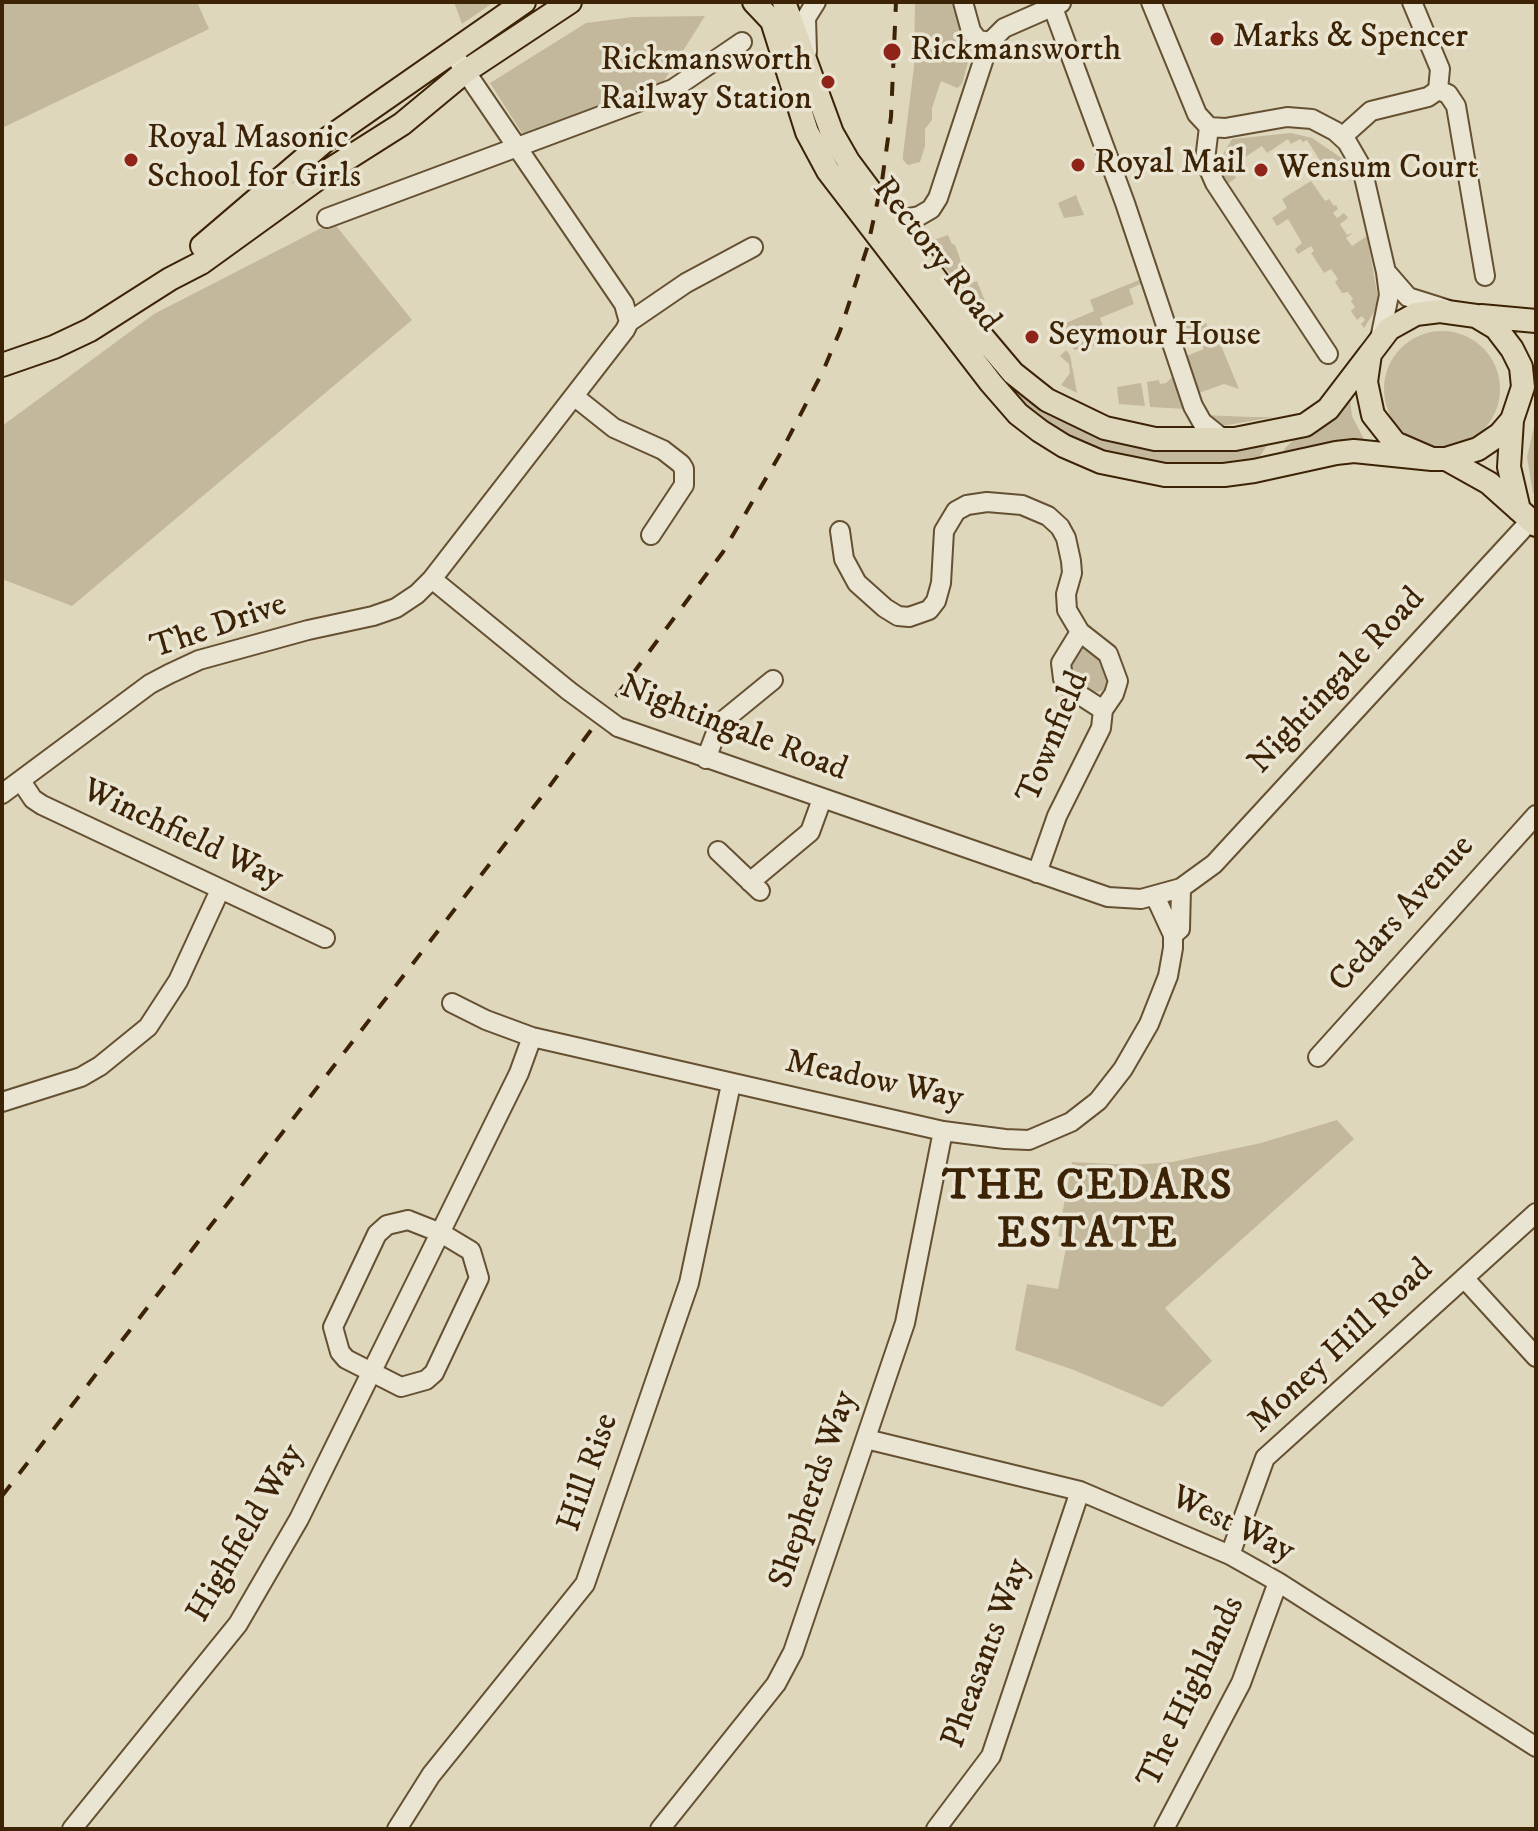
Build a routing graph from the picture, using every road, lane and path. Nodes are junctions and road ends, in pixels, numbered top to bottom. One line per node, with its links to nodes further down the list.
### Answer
1 (524, 2): 12 (main road)
2 (570, 2): 13 (main road)
3 (754, 2): 37 (main road, Rectory Road)
4 (784, 2): 14 (main road, Rectory Road)
5 (816, 2): 14 (street)
6 (963, 2): 11 (street)
7 (1151, 2): 16 (street)
8 (1412, 2): 15 (street)
9 (1058, 4): 11 (street); 36 (street)
10 (742, 42): 18 (street)
11 (990, 42): 20 (street)
12 (452, 52): 13 (street); 24 (main road)
13 (466, 71): 18 (street); 24 (main road)
14 (809, 72): 20 (main road, Rectory Road)
15 (1438, 90): 17 (street); 23 (street)
16 (1209, 127): 17 (street); 30 (street)
17 (1342, 137): 22 (street)
18 (518, 147): 19 (street); 28 (street)
19 (327, 218)
20 (892, 221): 36 (main road, Rectory Road)
21 (753, 247): 28 (street)
22 (1386, 272): 25 (street); 29 (street)
23 (1485, 276)
24 (170, 279): 32 (main road)
25 (1452, 311): 26 (main road); 29 (main road)
26 (1476, 316): 27 (main road); 33 (main road)
27 (1536, 321)
28 (629, 322): 34 (street)
29 (1375, 346): 36 (main road, Rectory Road); 37 (main road)
30 (1328, 354)
31 (1536, 363): 33 (main road)
32 (2, 365)
33 (1523, 387): 35 (main road)
34 (575, 397): 40 (street); 41 (street)
35 (1512, 420): 37 (main road); 38 (main road)
36 (1223, 439)
37 (1439, 459): 38 (main road)
38 (1529, 518): 52 (street, Nightingale Road)
39 (840, 531): 42 (street, Townfield)
40 (651, 535)
41 (432, 579): 45 (street, Nightingale Road, bridge); 46 (street, The Drive)
42 (1080, 632): 44 (street, Townfield); 44 (street)
43 (773, 680): 45 (street)
44 (1103, 710): 51 (street, Townfield)
45 (706, 759): 48 (street, Nightingale Road)
46 (21, 781): 47 (street, The Drive); 53 (street, Winchfield Way)
47 (2, 794)
48 (822, 799): 50 (street); 51 (street, Nightingale Road)
49 (1536, 815): 59 (street, Cedars Avenue)
50 (718, 851)
51 (1037, 873): 54 (street, Nightingale Road)
52 (1181, 888): 54 (street, Nightingale Road); 55 (street, Meadow Way)
53 (220, 890): 56 (street, Winchfield Way); 61 (street)
54 (1155, 896): 55 (street)
55 (1173, 935): 62 (street, Meadow Way)
56 (325, 938)
57 (452, 1003): 58 (street, Meadow Way)
58 (532, 1037): 60 (street, Meadow Way); 64 (street, Highfield Way)
59 (1318, 1057)
60 (731, 1084): 62 (street, Meadow Way); 74 (street, Hill Rise)
61 (2, 1102)
62 (943, 1131): 68 (street, Shepherds Way)
63 (1536, 1213): 65 (street, Money Hill Road)
64 (441, 1233): 67 (street, Highfield Way); 67 (street); 67 (street)
65 (1464, 1278): 66 (street); 70 (street, Money Hill Road)
66 (1536, 1357)
67 (371, 1374): 73 (street, Highfield Way)
68 (866, 1439): 69 (street, West Way); 75 (street, Shepherds Way)
69 (1080, 1491): 70 (street, West Way); 76 (street, Pheasants Way)
70 (1230, 1555): 71 (street, West Way)
71 (1278, 1582): 72 (street, West Way); 77 (street, The Highlands)
72 (1536, 1747)
73 (72, 1829)
74 (397, 1829)
75 (660, 1829)
76 (936, 1829)
77 (1164, 1829)

